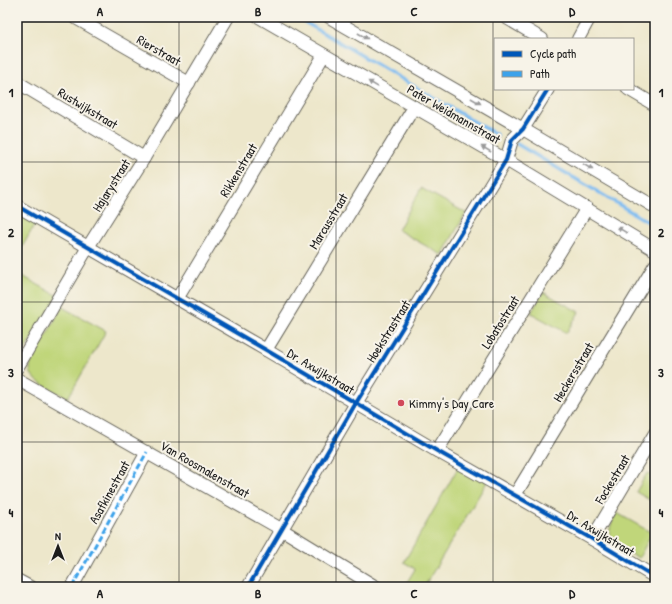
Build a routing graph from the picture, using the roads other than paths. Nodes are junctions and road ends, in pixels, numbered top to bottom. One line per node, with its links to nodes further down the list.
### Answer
1 (74, 17): 11 (street, Rierstraat)
2 (228, 17): 11 (street, Hajarystraat)
3 (259, 17): 9 (street, Pater Weidmannstraat)
4 (329, 17): 16 (street, Pater Weidmannstraat, one-way to 16)
5 (505, 17): 7 (street)
6 (590, 17): 8 (street)
7 (540, 38)
8 (579, 38)
9 (324, 54): 15 (street, Pater Weidmannstraat, one-way to 9); 25 (street, Rikkenstraat)
10 (17, 82): 17 (street, Rustwijkstraat)
11 (188, 83): 17 (street, Hajarystraat)
12 (547, 90): 16 (street, Hoekstrastraat)
13 (630, 90): 14 (street)
14 (655, 105)
15 (414, 108): 18 (street, Pater Weidmannstraat, one-way to 15); 26 (street, Marcusstraat)
16 (523, 129): 18 (street, Hoekstrastraat); 20 (street, Pater Weidmannstraat, one-way to 20)
17 (144, 158): 22 (street, Hajarystraat)
18 (506, 160): 21 (street, Pater Weidmannstraat); 29 (street, Hoekstrastraat)
19 (17, 206): 22 (street, Dr. Axwijkstraat)
20 (655, 207)
21 (587, 208): 23 (street, Pater Weidmannstraat, one-way to 21); 31 (street, Lobatostraat)
22 (88, 247): 25 (street, Dr. Axwijkstraat); 27 (street, Hajarystraat)
23 (655, 250)
24 (655, 265): 33 (street, Heckersstraat)
25 (177, 299): 26 (street, Dr. Axwijkstraat)
26 (266, 350): 29 (street, Dr. Axwijkstraat)
27 (17, 368)
28 (17, 379): 32 (street, Van Roosmalenstraat)
29 (356, 403): 31 (street, Dr. Axwijkstraat); 34 (street, Hoekstrastraat)
30 (655, 433): 35 (street, Fockestraat)
31 (437, 451): 33 (street, Dr. Axwijkstraat)
32 (147, 452): 34 (street, Van Roosmalenstraat); 39 (street, Asafkinestraat)
33 (515, 494): 35 (street, Dr. Axwijkstraat)
34 (281, 529): 40 (street, Hoekstrastraat); 41 (street, Van Roosmalenstraat)
35 (592, 539): 36 (street, Dr. Axwijkstraat)
36 (655, 577)
37 (17, 580): 38 (street)
38 (30, 587)
39 (72, 587)
40 (248, 587)
41 (376, 587)

